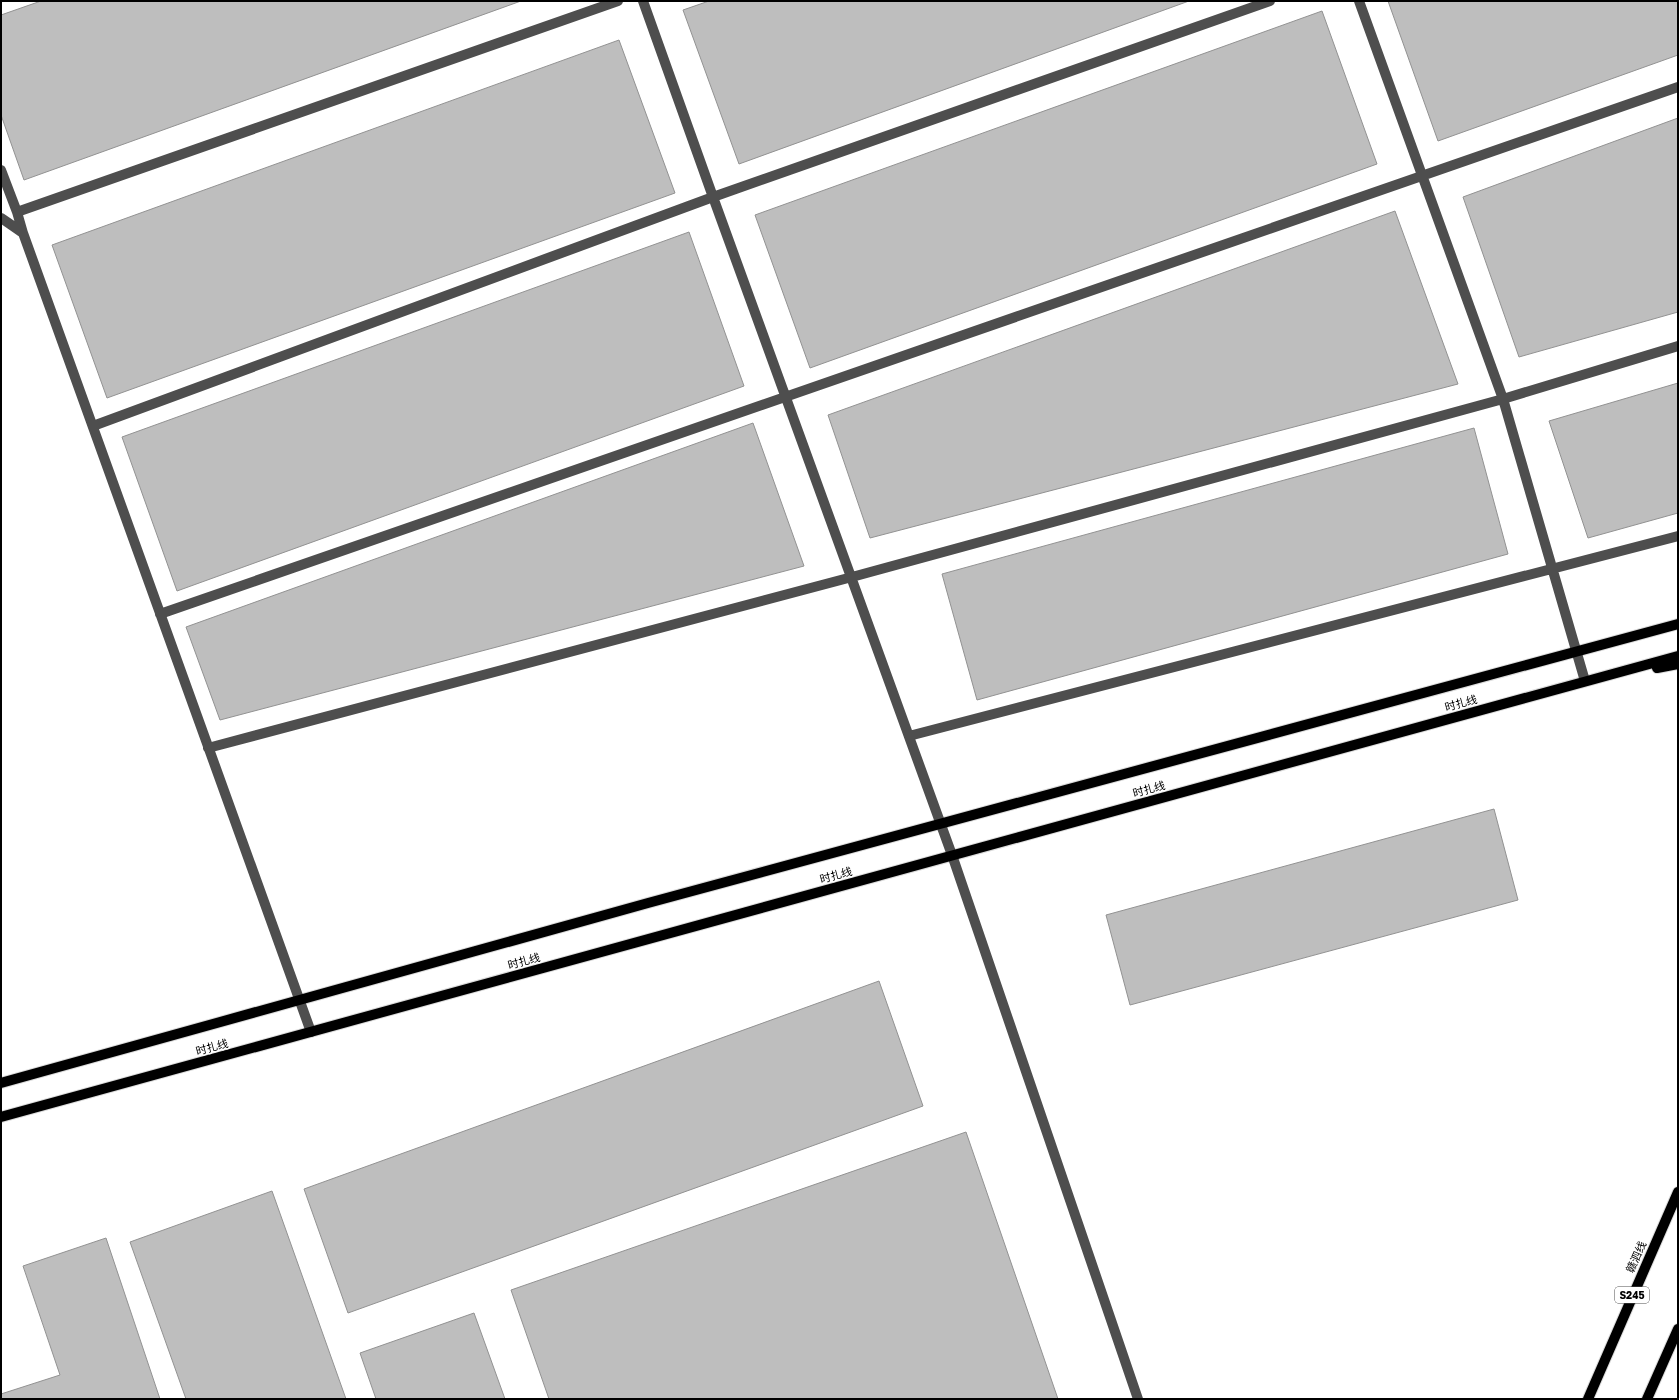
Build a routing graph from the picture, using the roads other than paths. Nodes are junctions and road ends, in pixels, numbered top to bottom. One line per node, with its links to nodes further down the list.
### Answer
1 (618, 1): 9 (lane)
2 (643, 1): 8 (lane)
3 (1270, 1): 8 (lane)
4 (1359, 1): 7 (lane)
5 (1678, 87): 7 (lane)
6 (1, 170): 9 (lane)
7 (1423, 176): 13 (lane); 14 (lane)
8 (713, 197): 13 (lane); 15 (lane)
9 (17, 212): 11 (lane)
10 (1, 218): 11 (lane)
11 (23, 233): 15 (lane)
12 (1678, 346): 14 (lane)
13 (786, 398): 18 (lane); 19 (lane)
14 (1503, 399): 17 (lane); 18 (lane)
15 (93, 426): 19 (lane)
16 (1678, 536): 17 (lane)
17 (1553, 568): 21 (lane); 26 (lane)
18 (852, 577): 26 (lane); 27 (lane)
19 (160, 614): 27 (lane)
20 (1678, 624): 21 (main road, 时扎线)
21 (1577, 651): 25 (lane); 28 (main road, 时扎线)
22 (1678, 656): 24 (main road, 时扎线)
23 (1678, 664): 24 (main road)
24 (1600, 677): 25 (main road, 时扎线)
25 (1585, 681): 29 (main road, 时扎线)
26 (909, 736): 28 (lane)
27 (208, 748): 30 (lane)
28 (941, 824): 29 (lane); 30 (main road, 时扎线)
29 (952, 855): 31 (main road, 时扎线); 36 (lane)
30 (300, 1000): 31 (lane); 32 (main road, 时扎线)
31 (311, 1032): 33 (main road, 时扎线)
32 (1, 1083)
33 (1, 1117)
34 (1678, 1192): 37 (main road, 赣泗线 / S245)
35 (1678, 1329): 38 (main road)
36 (1138, 1399)
37 (1588, 1399)
38 (1647, 1399)

